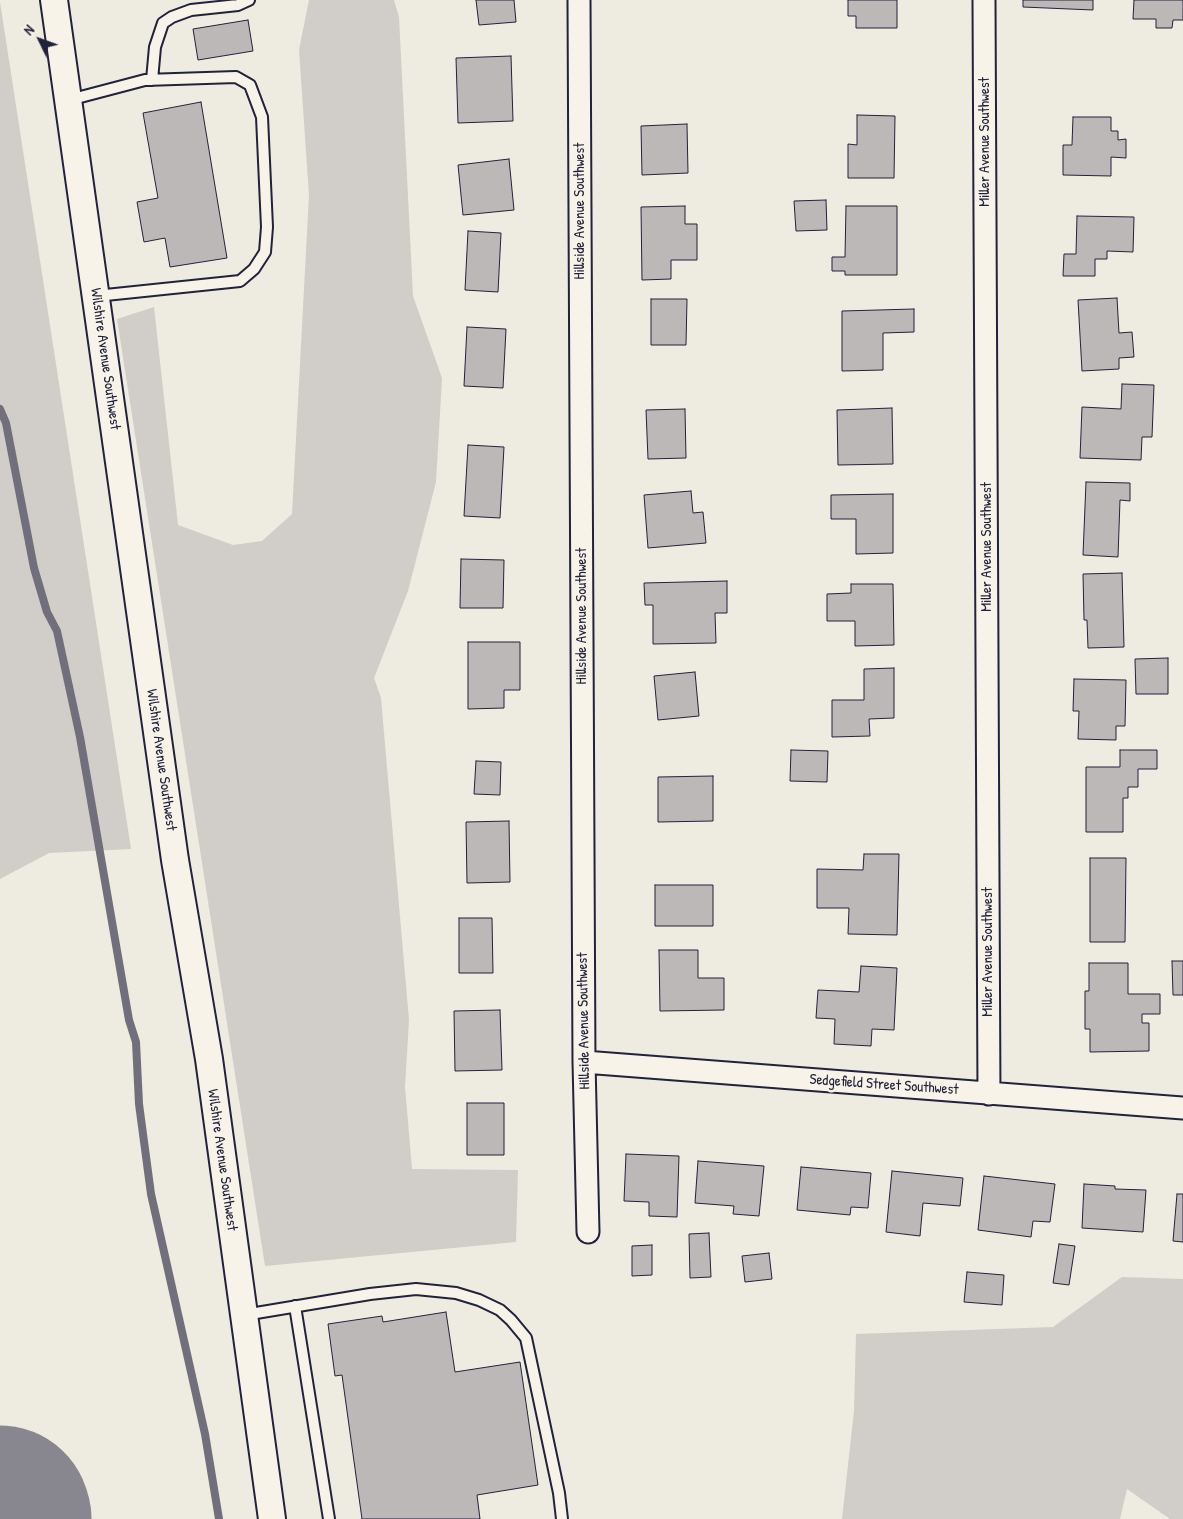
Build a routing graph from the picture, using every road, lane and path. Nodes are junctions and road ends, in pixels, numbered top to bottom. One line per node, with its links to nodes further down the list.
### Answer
1 (54, 0): 6 (street, Wilshire Avenue Southwest)
2 (249, 0): 5 (lane)
3 (579, 0): 8 (street, Hillside Avenue Southwest)
4 (984, 0): 9 (street, Miller Avenue Southwest)
5 (152, 80): 6 (lane); 7 (lane)
6 (68, 100): 7 (street, Wilshire Avenue Southwest)
7 (96, 296): 13 (street, Wilshire Avenue Southwest)
8 (584, 1062): 9 (street, Sedgefield Street Southwest); 11 (street, Hillside Avenue Southwest)
9 (989, 1094): 10 (street, Sedgefield Street Southwest)
10 (1183, 1108)
11 (588, 1232)
12 (295, 1306): 13 (lane); 15 (lane); 16 (lane)
13 (243, 1315): 14 (street, Wilshire Avenue Southwest)
14 (272, 1519)
15 (329, 1519)
16 (562, 1519)

